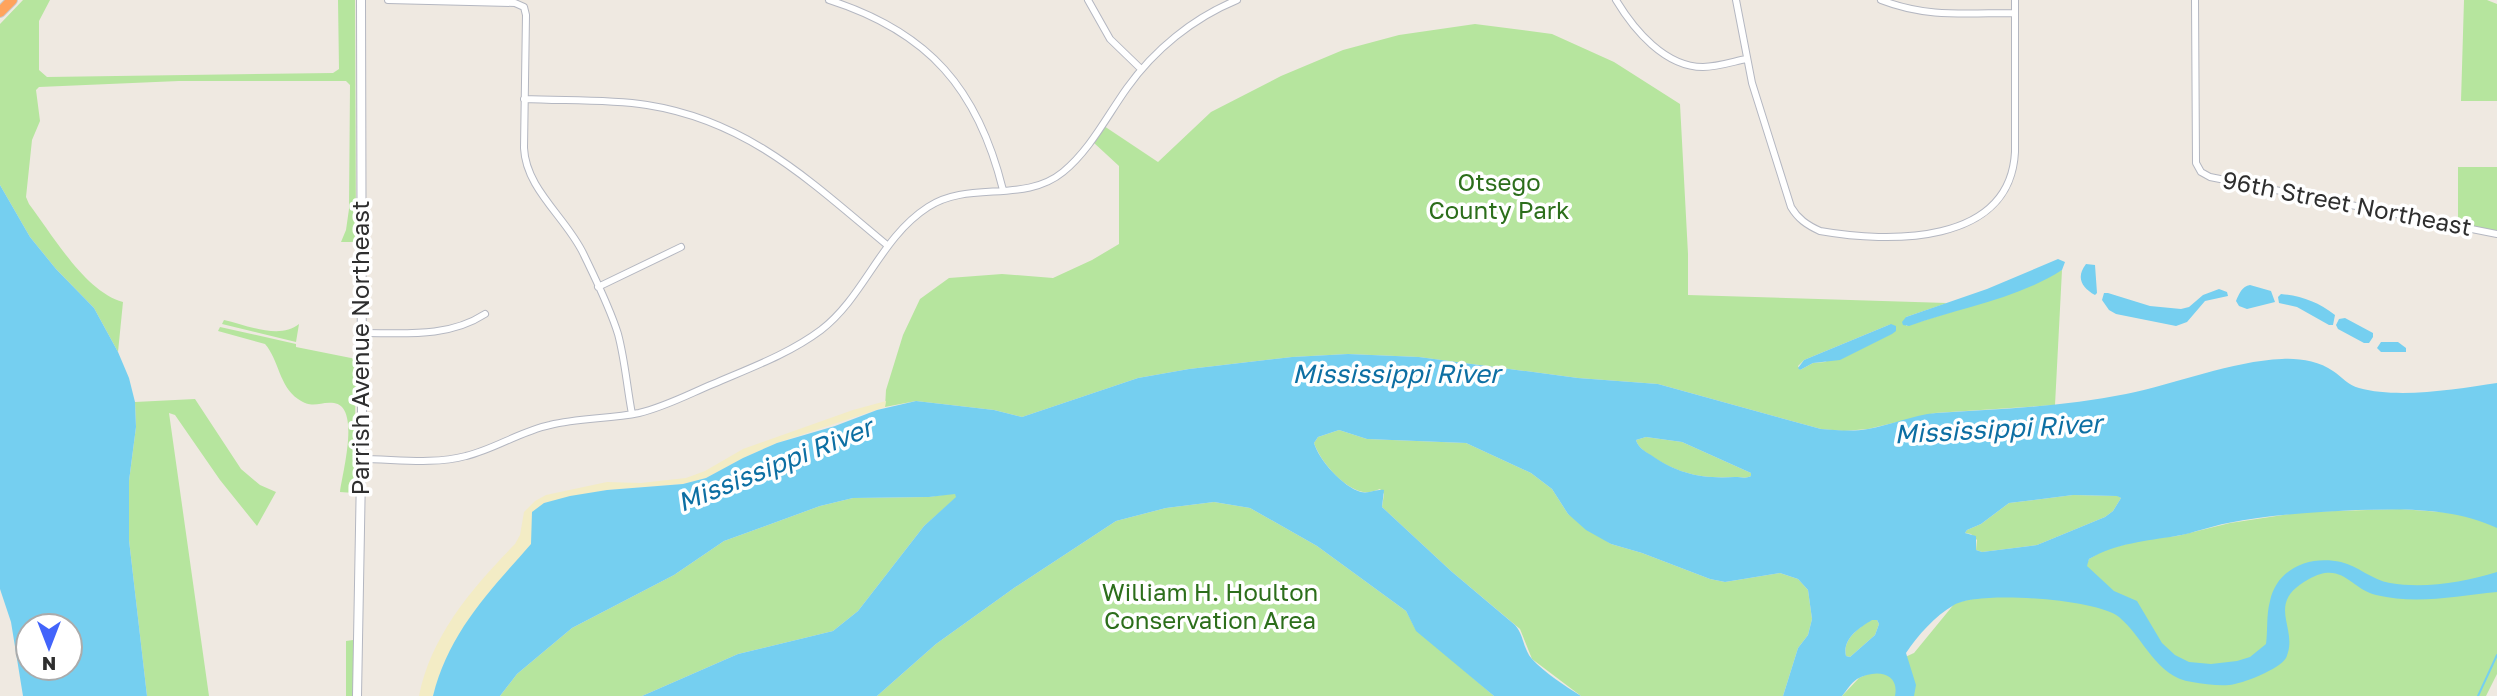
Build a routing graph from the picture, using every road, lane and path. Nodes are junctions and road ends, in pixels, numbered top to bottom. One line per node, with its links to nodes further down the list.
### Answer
1 (12, 0): 12 (highway)
2 (361, 0): 23 (main road, Parrish Avenue Northeast)
3 (388, 0): 16 (street)
4 (829, 0): 17 (street)
5 (1088, 0): 15 (street)
6 (1237, 0): 15 (street)
7 (1616, 0): 14 (street)
8 (1736, 0): 14 (street)
9 (1881, 0): 13 (street)
10 (2015, 0): 13 (street)
11 (2195, 0): 18 (street, 96th Street Northeast)
12 (0, 12)
13 (2014, 13): 14 (street)
14 (1746, 58)
15 (1141, 69): 17 (street)
16 (524, 99): 19 (street); 21 (street)
17 (1003, 190): 19 (street)
18 (2497, 234)
19 (887, 245): 24 (street)
20 (681, 247): 21 (street)
21 (598, 287): 24 (street)
22 (485, 314): 23 (street)
23 (362, 333): 25 (main road, Parrish Avenue Northeast)
24 (632, 414): 25 (street)
25 (361, 459): 26 (main road, Parrish Avenue Northeast)
26 (357, 696)

